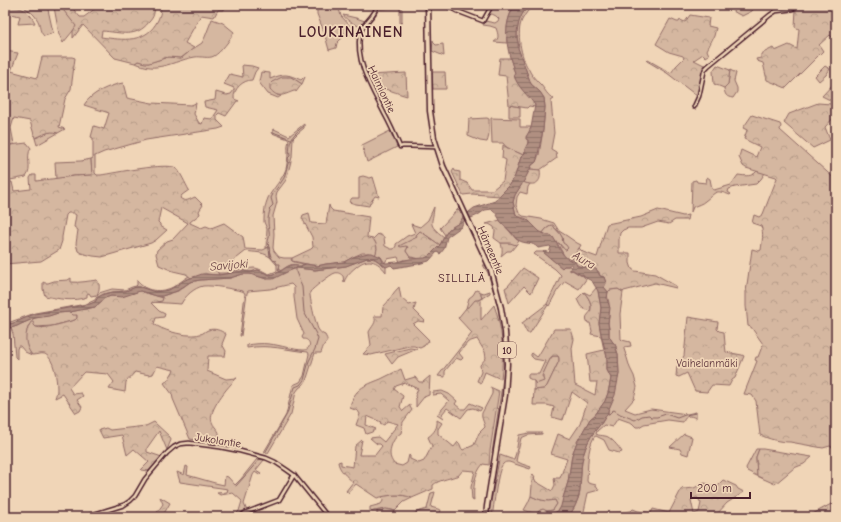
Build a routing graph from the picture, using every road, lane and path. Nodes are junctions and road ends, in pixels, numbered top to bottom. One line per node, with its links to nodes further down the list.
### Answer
1 (377, 5): 7 (street, Haimiontie)
2 (428, 5): 7 (highway, Hämeentie / 10)
3 (446, 5): 4 (street)
4 (492, 5)
5 (796, 5): 6 (street)
6 (694, 107)
7 (436, 146): 12 (highway, Hämeentie / 10)
8 (294, 475): 9 (street, Jukolantie); 10 (street); 11 (street, Jukolantie)
9 (85, 517)
10 (240, 517)
11 (328, 517)
12 (485, 517)

